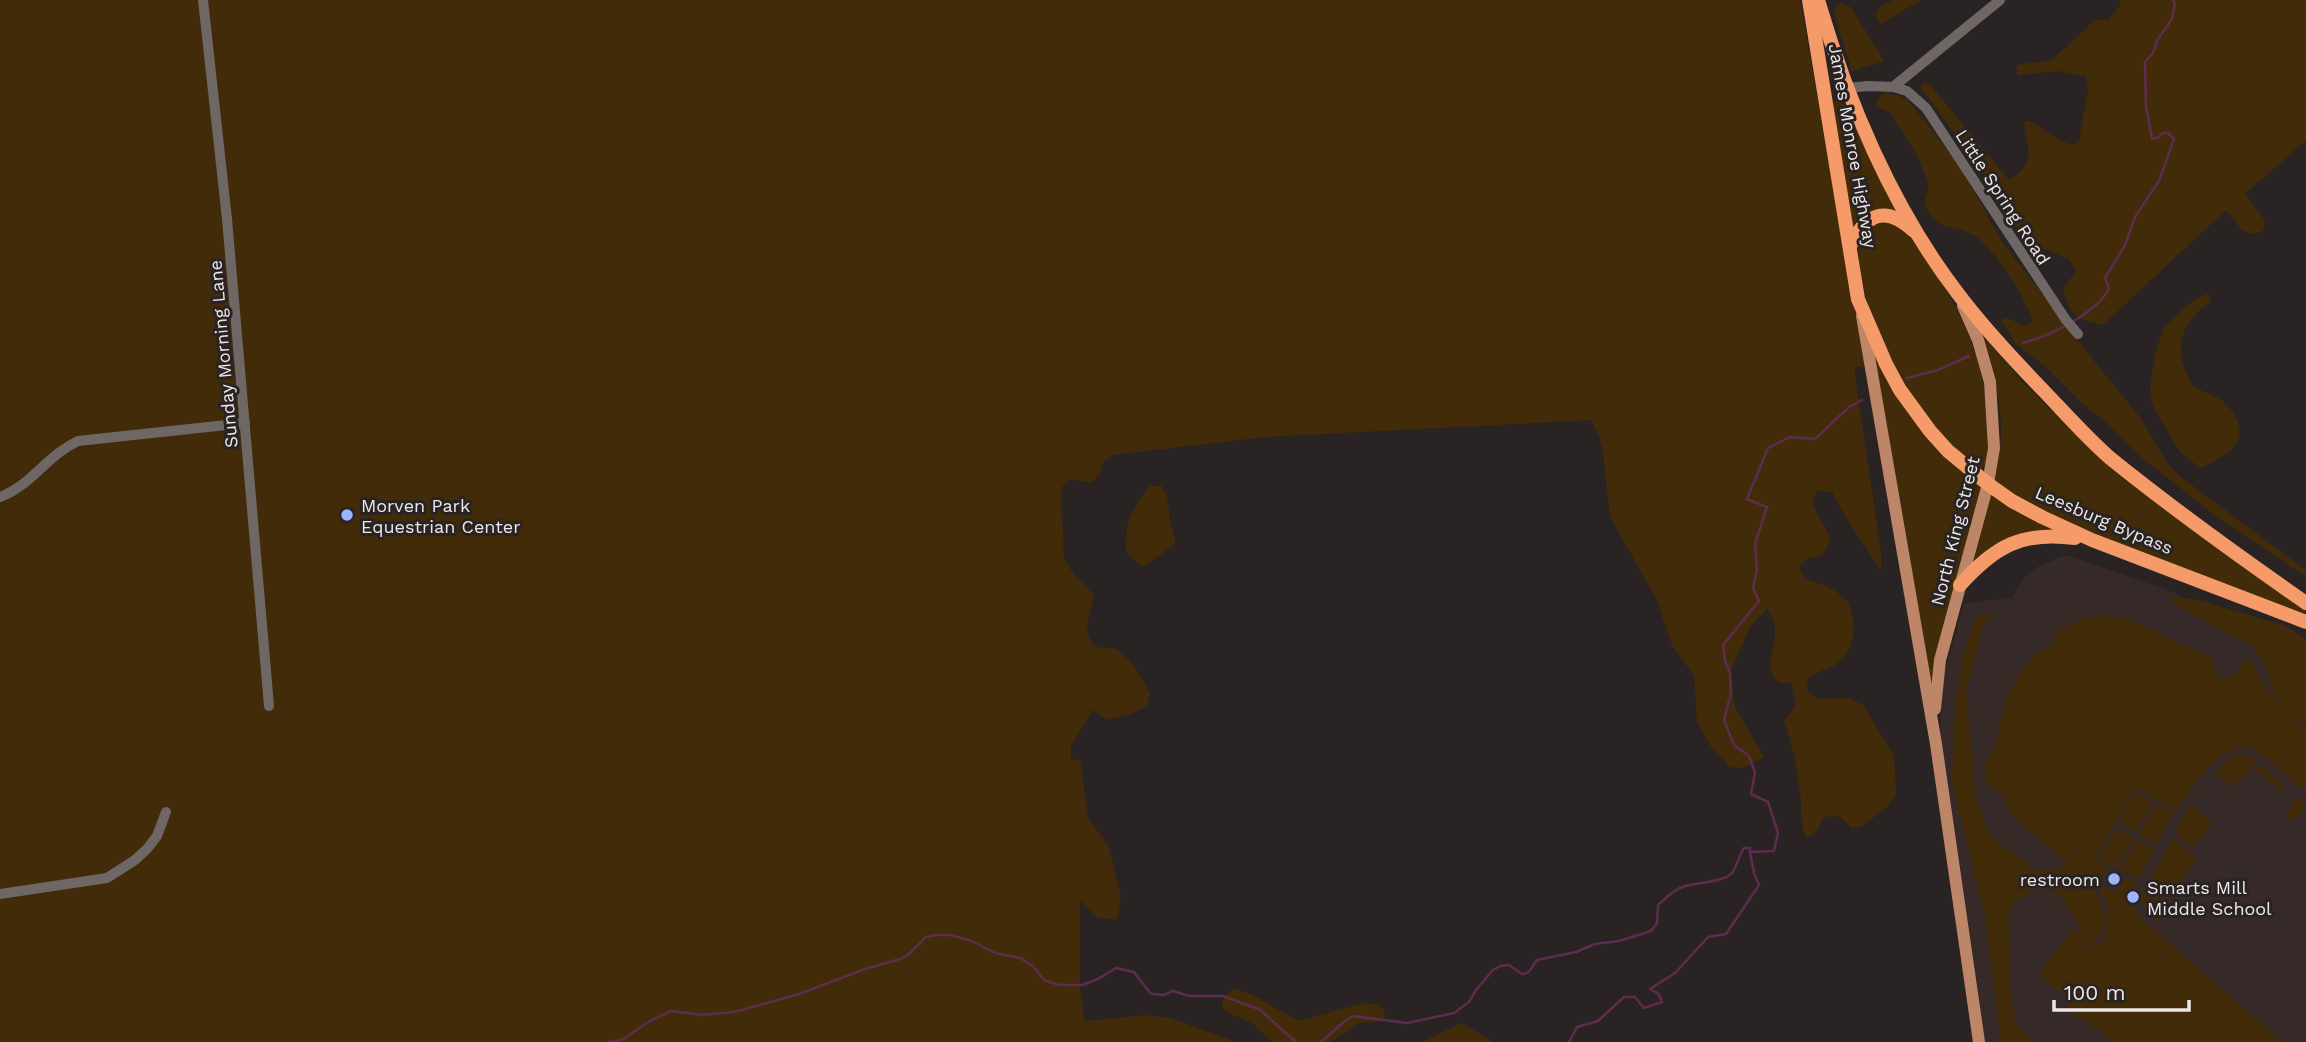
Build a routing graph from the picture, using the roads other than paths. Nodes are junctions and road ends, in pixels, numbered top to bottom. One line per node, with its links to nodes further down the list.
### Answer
1 (203, 0): 13 (street, Sunday Morning Lane)
2 (1809, 0): 7 (highway, James Monroe Highway)
3 (1818, 0): 6 (highway, James Monroe Highway)
4 (2000, 0): 5 (street)
5 (1893, 87): 6 (street); 12 (street, Little Spring Road)
6 (1847, 88): 7 (highway); 8 (highway, James Monroe Highway)
7 (1825, 100): 9 (highway, James Monroe Highway)
8 (1922, 239): 9 (highway); 10 (highway, James Monroe Highway)
9 (1850, 246): 11 (highway, James Monroe Highway)
10 (1955, 289): 14 (main road, North King Street); 18 (highway, Leesburg Bypass)
11 (1858, 299): 14 (highway, Leesburg Bypass); 21 (main road, North King Street)
12 (2078, 334)
13 (245, 423): 15 (street); 20 (street, Sunday Morning Lane)
14 (1988, 484): 16 (highway, Leesburg Bypass); 17 (main road, North King Street)
15 (0, 497)
16 (2092, 540): 17 (highway); 19 (highway, Leesburg Bypass)
17 (1960, 586): 21 (main road, North King Street)
18 (2306, 603)
19 (2306, 622)
20 (269, 706)
21 (1936, 744): 24 (main road, North King Street)
22 (166, 811): 23 (street)
23 (0, 894)
24 (1979, 1042)

